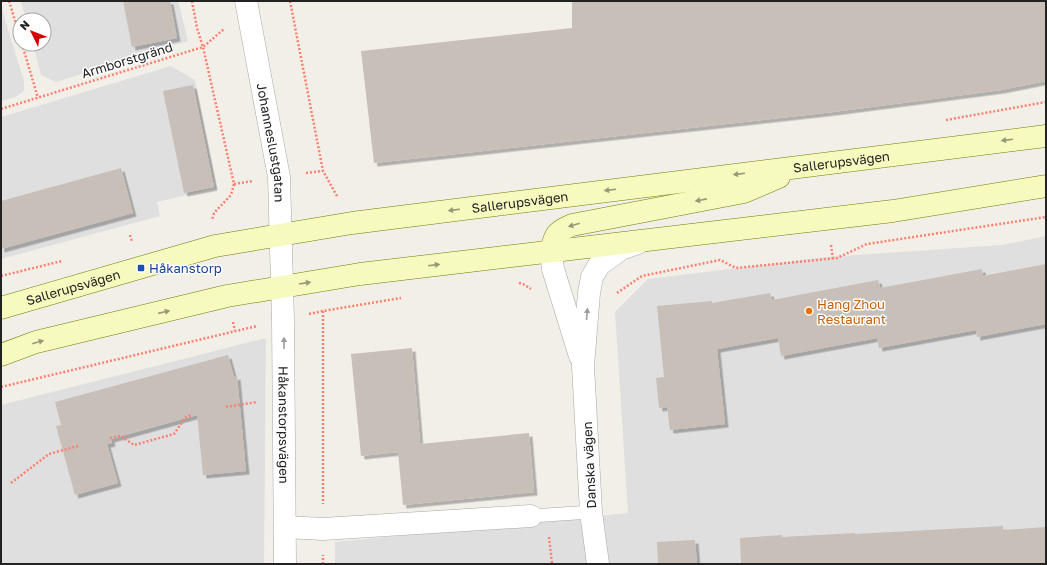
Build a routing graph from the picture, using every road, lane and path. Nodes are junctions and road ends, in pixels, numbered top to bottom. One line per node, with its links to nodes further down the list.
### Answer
1 (9, 1): 5 (path)
2 (192, 1): 6 (path)
3 (290, 1): 12 (path)
4 (246, 5): 6 (path, Armborstgränd); 15 (street, Johanneslustgatan)
5 (12, 12)
6 (204, 47): 8 (path, Armborstgränd); 18 (path)
7 (24, 52): 8 (path)
8 (38, 98): 9 (path, Armborstgränd)
9 (1, 109)
10 (1046, 136): 11 (main road, Sallerupsvägen, one-way to 11)
11 (804, 166): 15 (main road, Sallerupsvägen, one-way to 15); 19 (main road, one-way to 19)
12 (323, 170)
13 (1046, 186): 16 (main road)
14 (1046, 217): 20 (path)
15 (281, 235): 18 (main road, Sallerupsvägen); 22 (street, Johanneslustgatan)
16 (645, 240): 19 (main road); 23 (street, Danska vägen)
17 (831, 244): 20 (path)
18 (215, 246): 27 (main road, Sallerupsvägen)
19 (551, 251): 22 (main road, one-way to 19); 25 (street, Danska vägen)
20 (833, 259): 23 (path)
21 (516, 282): 25 (path)
22 (282, 287): 24 (main road); 29 (street, Håkanstorpsvägen)
23 (589, 293): 32 (street, Danska vägen, one-way to 23)
24 (227, 296): 30 (path); 31 (main road, one-way to 24)
25 (561, 296): 32 (street, Danska vägen)
26 (402, 297): 28 (path)
27 (1, 308)
28 (323, 311): 29 (path); 43 (path)
29 (283, 320): 30 (path); 34 (street, Håkanstorpsvägen, one-way to 29)
30 (235, 331): 33 (path)
31 (1, 355)
32 (583, 366): 40 (street, Danska vägen)
33 (1, 387)
34 (284, 397): 35 (path); 42 (street, Håkanstorpsvägen)
35 (226, 407)
36 (192, 415): 37 (path)
37 (110, 438)
38 (78, 446): 39 (path)
39 (11, 483)
40 (591, 512): 41 (lane); 47 (street, Danska vägen)
41 (539, 515): 43 (street); 46 (path)
42 (285, 527): 43 (street); 44 (street, Håkanstorpsvägen)
43 (323, 529): 45 (path)
44 (285, 564)
45 (323, 564)
46 (552, 564)
47 (598, 564)

